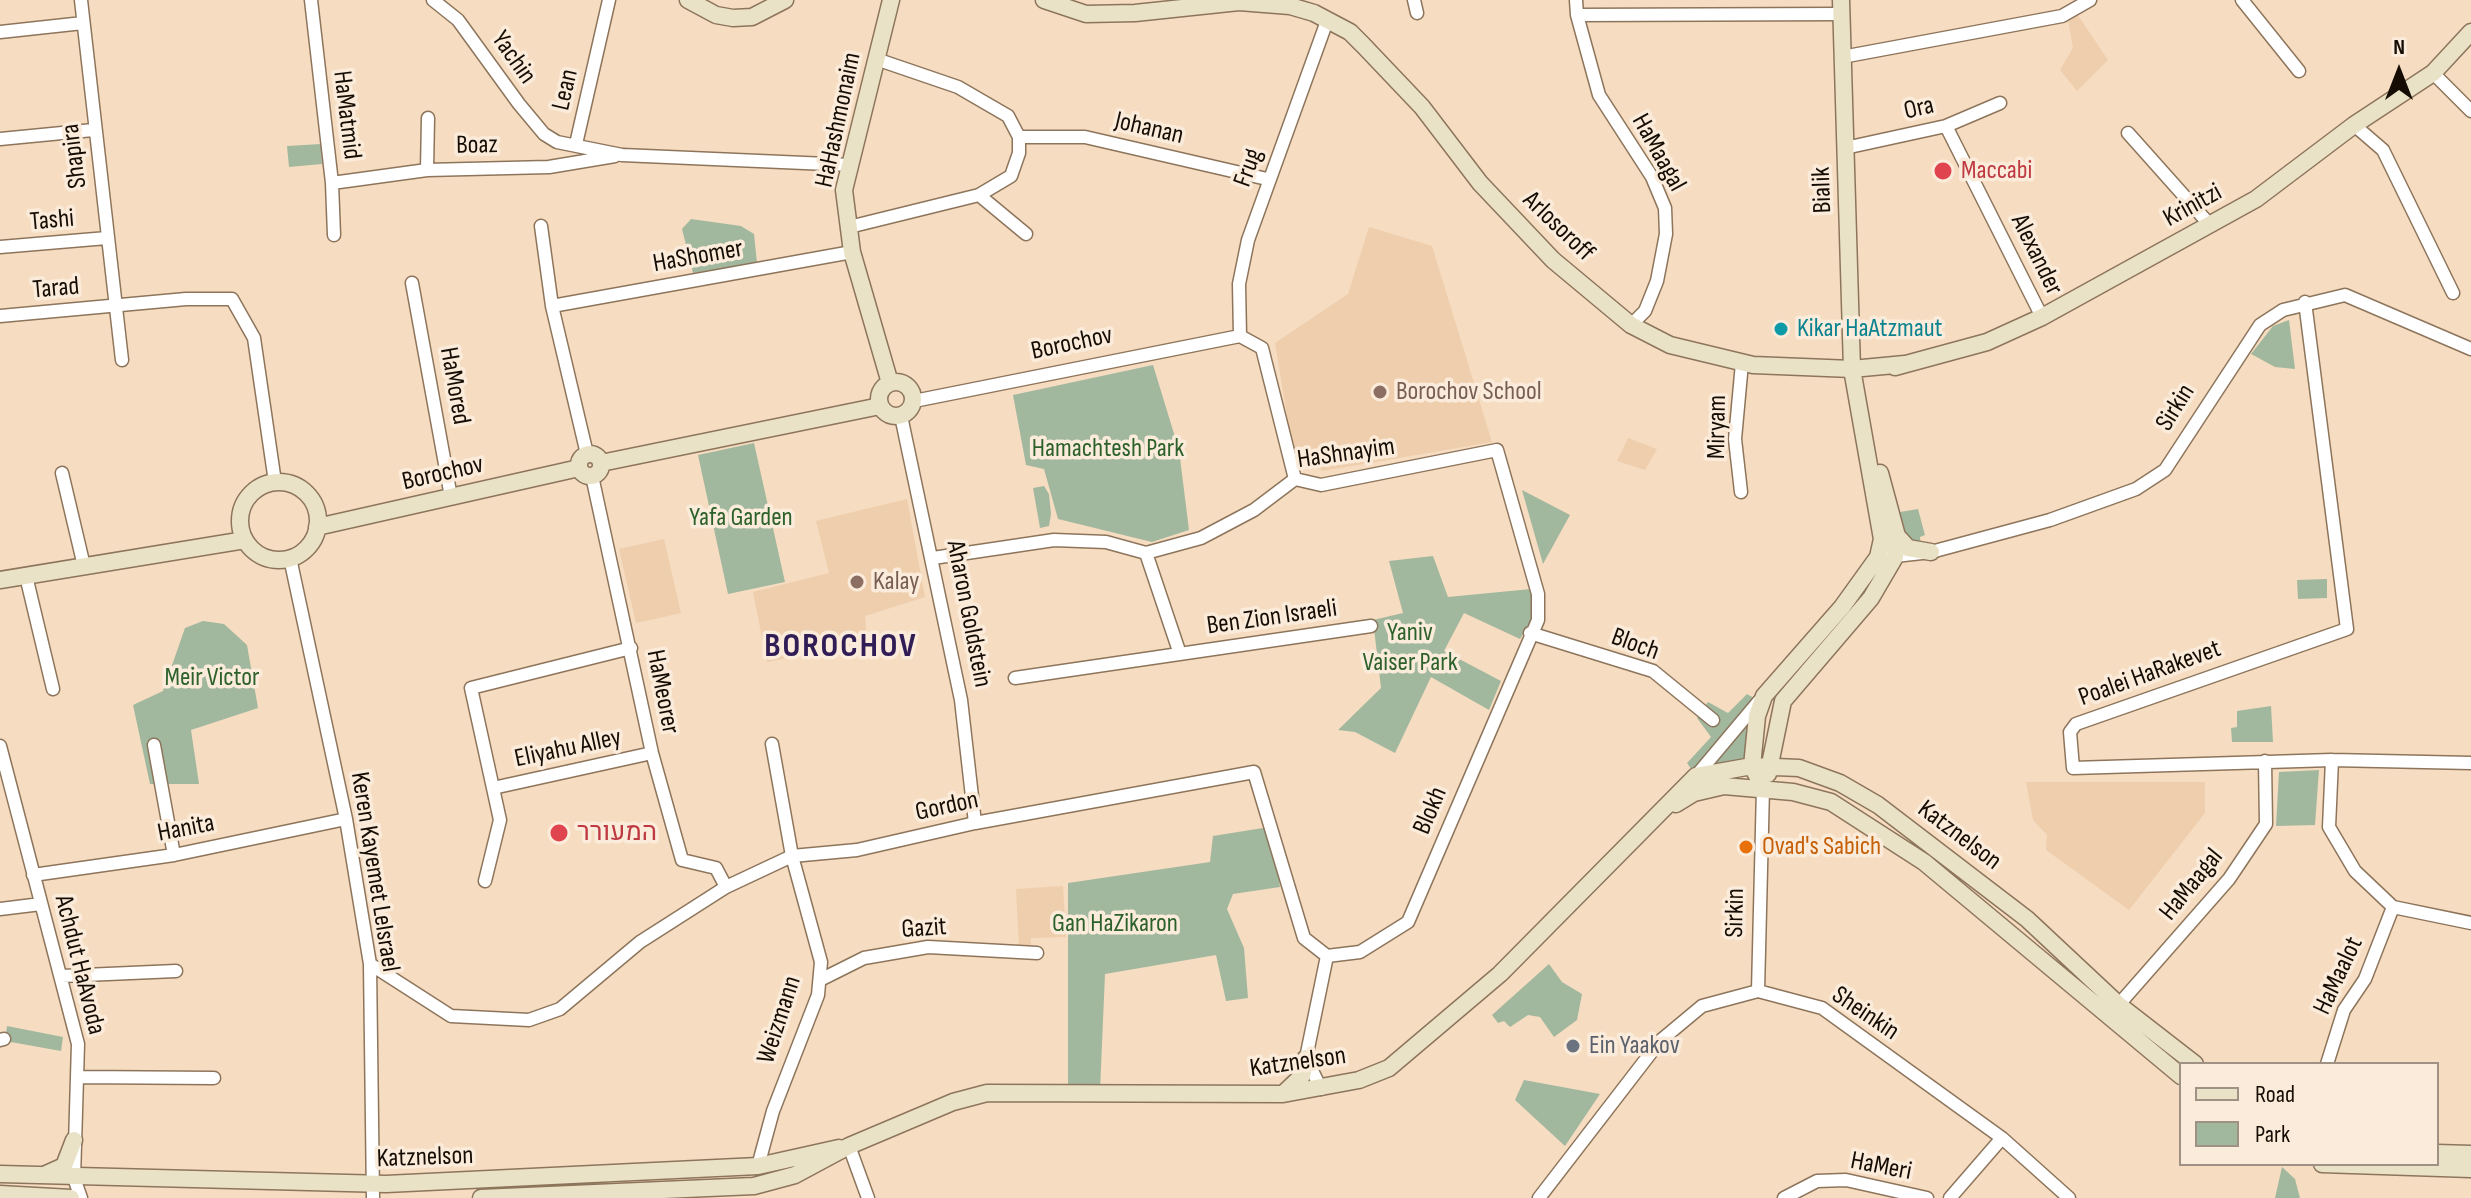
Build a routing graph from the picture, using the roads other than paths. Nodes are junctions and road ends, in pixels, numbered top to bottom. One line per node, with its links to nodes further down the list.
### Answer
1 (81, 0): 16 (street, Shapira)
2 (311, 0): 40 (street, HaMatmid)
3 (433, 0): 32 (street, Yachin)
4 (609, 0): 33 (street, Lean)
5 (688, 0): 6 (street)
6 (785, 0)
7 (891, 0): 20 (street, HaHashmonaim)
8 (1044, 0): 14 (street, Arlosoroff)
9 (1576, 0): 15 (street, HaMaagal)
10 (2090, 0): 12 (street)
11 (2242, 0): 21 (street)
12 (2076, 5): 19 (street)
13 (1841, 7): 15 (street); 19 (street, Bialik)
14 (1317, 12): 39 (street, Frug); 57 (street, Arlosoroff)
15 (1577, 15): 57 (street, HaMaagal)
16 (83, 23): 17 (street); 28 (street, Shapira)
17 (0, 32)
18 (2471, 32): 22 (street, Krinitzi)
19 (1842, 57): 34 (street, Bialik)
20 (876, 59): 30 (street); 36 (street, HaHashmonaim)
21 (2299, 71)
22 (2433, 73): 24 (street); 26 (street, Krinitzi)
23 (2000, 103): 27 (street, Ora)
24 (2471, 111)
25 (428, 118): 38 (street)
26 (2354, 125): 42 (street, Krinitzi); 51 (street)
27 (1946, 126): 34 (street, Ora); 56 (street, Alexander)
28 (93, 130): 31 (street); 47 (street, Shapira)
29 (2128, 133): 42 (street)
30 (1019, 137): 39 (street, Johanan); 41 (street)
31 (0, 139)
32 (557, 142): 33 (street, Lean); 37 (street, Lean)
33 (576, 144): 35 (street, Boaz)
34 (1845, 148): 62 (street, Bialik)
35 (622, 155): 36 (street, Boaz); 37 (street, Boaz)
36 (850, 165): 44 (street, HaHashmonaim)
37 (549, 167): 38 (street, Boaz)
38 (427, 170): 40 (street, Boaz)
39 (1267, 179): 58 (street, Frug)
40 (332, 183): 46 (street, HaMatmid)
41 (979, 195): 44 (street); 45 (street)
42 (2210, 225): 56 (street, Krinitzi)
43 (541, 226): 54 (street, HaMeorer)
44 (849, 227): 49 (street, HaHashmonaim)
45 (1026, 234)
46 (334, 235)
47 (107, 238): 48 (street, Tashi); 53 (street, Shapira)
48 (0, 247)
49 (852, 252): 54 (street, HaShomer); 63 (street)
50 (412, 283): 72 (street, HaMored)
51 (2453, 293)
52 (2305, 302): 59 (street, Sirkin); 76 (street, Sirkin); 98 (street, Poalei HaRakevet)
53 (116, 306): 55 (street, Tarad); 60 (street, Shapira); 70 (street)
54 (552, 306): 67 (street, HaMeorer)
55 (0, 316)
56 (2042, 317): 62 (street, Krinitzi)
57 (1631, 325): 61 (street, Arlosoroff)
58 (1240, 336): 64 (street, Borochov); 69 (street)
59 (2471, 349)
60 (122, 360)
61 (1747, 364): 62 (street, Arlosoroff); 71 (street, Miryam)
62 (1853, 374): 74 (street, Bialik); 78 (street, Bialik)
63 (890, 383): 64 (street); 65 (street)
64 (914, 401): 66 (street)
65 (880, 406): 66 (street); 67 (street, Borochov)
66 (901, 416): 81 (street, Aharon Goldstein)
67 (590, 465): 72 (street, Borochov); 87 (street, HaMeorer)
68 (62, 473): 82 (street)
69 (1295, 479): 77 (street, HaShnayim); 86 (street, HaShnayim)
70 (275, 482): 73 (street); 75 (street)
71 (1741, 492)
72 (451, 497): 73 (street, Borochov)
73 (317, 527): 80 (street)
74 (1897, 536): 76 (street); 79 (street, Bialik)
75 (245, 540): 80 (street); 82 (street)
76 (1931, 552): 79 (street, Sirkin)
77 (1146, 553): 81 (street); 88 (street, Ben Zion Israeli)
78 (1878, 557): 79 (street, Sirkin); 91 (street)
79 (1895, 557): 100 (street, Sirkin)
80 (290, 558): 106 (street, Keren Kayemet LeIsrael)
81 (933, 558): 107 (street, Aharon Goldstein)
82 (84, 566): 83 (street)
83 (26, 576): 84 (street); 90 (street)
84 (0, 580)
85 (1371, 626): 88 (street, Ben Zion Israeli)
86 (1530, 633): 92 (street, Bloch); 118 (street, Blokh)
87 (631, 648): 96 (street, HaMeorer); 103 (street)
88 (1180, 654): 89 (street, Ben Zion Israeli)
89 (1015, 678)
90 (53, 689)
91 (1764, 696): 101 (street); 102 (street)
92 (1713, 720)
93 (772, 744): 109 (street, Weizmann)
94 (154, 745): 108 (street)
95 (0, 746): 110 (street, Achdut HaAvoda)
96 (652, 753): 103 (street, Eliyahu Alley); 112 (street, HaMeorer)
97 (2332, 760): 98 (street, Poalei HaRakevet); 99 (street, Poalei HaRakevet); 114 (street)
98 (2265, 761): 124 (street, HaMaagal)
99 (2471, 763)
100 (1771, 765): 101 (street, Katznelson); 104 (street, Sirkin); 124 (street, Katznelson)
101 (1752, 766): 102 (street, Katznelson); 104 (street, Sirkin)
102 (1696, 776): 105 (street, Katznelson)
103 (493, 788): 111 (street)
104 (1763, 788): 105 (street, Katznelson); 123 (street, Sirkin); 125 (street, Katznelson)
105 (1661, 813): 132 (street, Katznelson)
106 (346, 819): 108 (street, Hanita); 119 (street, Keren Kayemet LeIsrael)
107 (975, 823): 109 (street, Gordon); 118 (street, Gordon)
108 (174, 855): 110 (street, Hanita)
109 (792, 856): 112 (street, Gordon); 122 (street, Weizmann)
110 (33, 875): 113 (street, Achdut HaAvoda)
111 (485, 881)
112 (726, 887): 119 (street, Gordon)
113 (41, 904): 115 (street); 121 (street, Achdut HaAvoda)
114 (2393, 907): 116 (street); 128 (street, HaMaalot)
115 (0, 909)
116 (2471, 923)
117 (1037, 953): 122 (street, Gazit)
118 (1327, 956): 126 (street)
119 (370, 964): 144 (street, Keren Kayemet LeIsrael)
120 (176, 971): 121 (street)
121 (62, 976): 130 (street, Achdut HaAvoda)
122 (820, 980): 140 (street, Weizmann)
123 (1758, 991): 134 (street, Sheinkin); 152 (street, Sheinkin)
124 (2119, 1005): 125 (street, HaMaagal); 127 (street, Katznelson)
125 (2107, 1018): 129 (street, Katznelson)
126 (1306, 1058): 132 (street); 133 (street)
127 (2192, 1062)
128 (2328, 1062)
129 (2179, 1074)
130 (77, 1077): 131 (street); 135 (street, Achdut HaAvoda)
131 (214, 1078)
132 (1321, 1089): 133 (street, Katznelson)
133 (1283, 1094): 136 (street, Katznelson)
134 (2002, 1138): 155 (street); 156 (street, Sheinkin)
135 (74, 1140): 142 (street); 143 (street, Achdut HaAvoda)
136 (849, 1146): 140 (street, Katznelson); 145 (street, Katznelson); 151 (street)
137 (2439, 1154): 139 (street)
138 (2439, 1162): 139 (street)
139 (2468, 1162)
140 (758, 1166): 144 (street, Katznelson); 145 (street, Weizmann)
141 (0, 1174): 142 (street, Katznelson)
142 (39, 1176): 143 (street, Katznelson)
143 (74, 1178): 144 (street, Katznelson); 149 (street, Achdut HaAvoda)
144 (373, 1191)
145 (753, 1192): 147 (street, Katznelson)
146 (0, 1194): 148 (street)
147 (591, 1196): 150 (street, Katznelson)
148 (71, 1198)
149 (81, 1198)
150 (481, 1198)
151 (868, 1198)
152 (1539, 1198)
153 (1784, 1198): 154 (street, HaMeri)
154 (1927, 1198)
155 (1950, 1198)
156 (2069, 1198)

